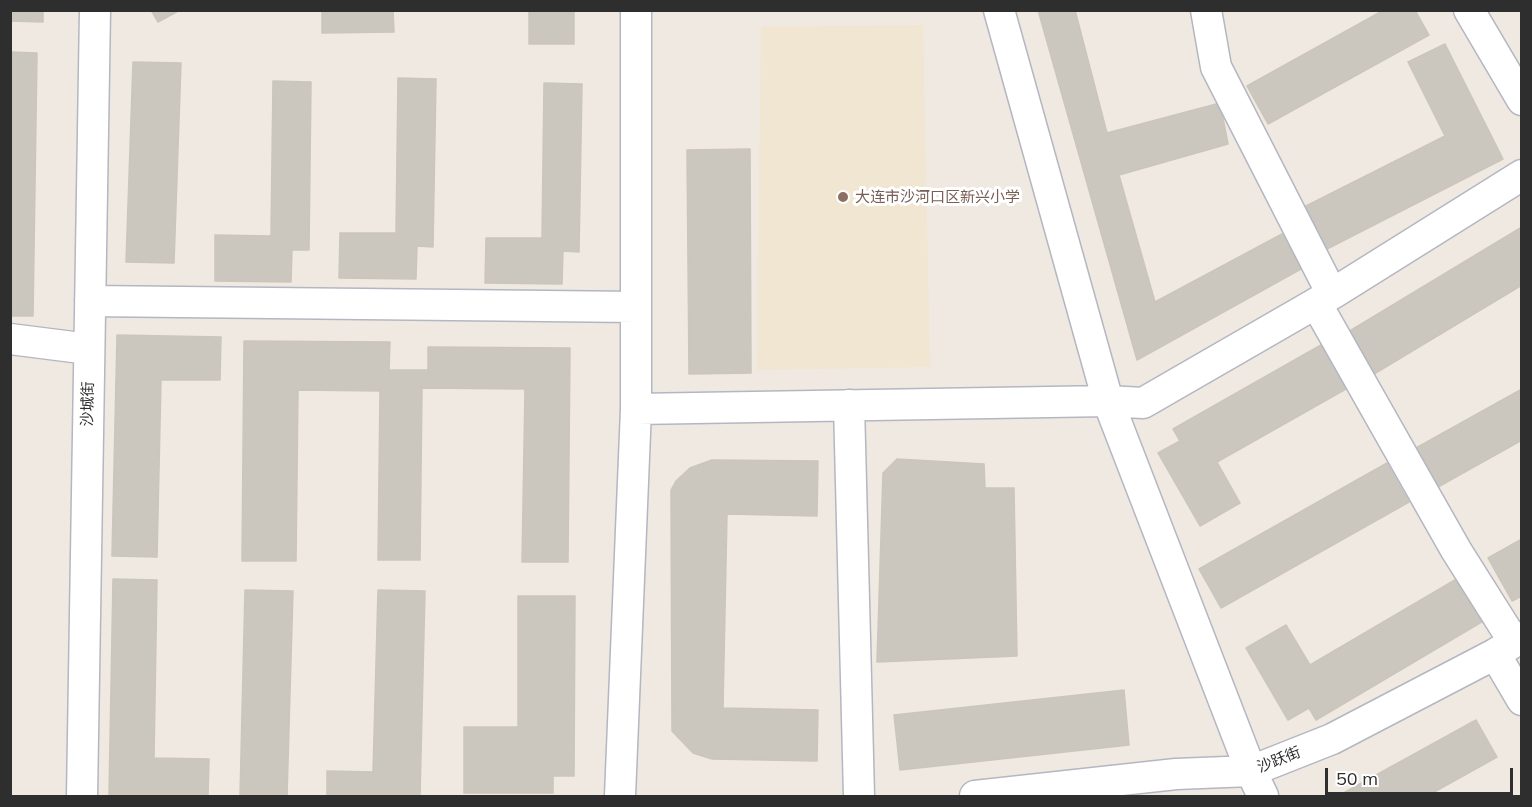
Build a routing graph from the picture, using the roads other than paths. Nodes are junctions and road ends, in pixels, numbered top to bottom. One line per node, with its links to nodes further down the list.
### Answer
1 (95, 10): 9 (street, 沙城街)
2 (636, 10): 10 (street)
3 (999, 10): 13 (street)
4 (1206, 10): 8 (street)
5 (1469, 10): 6 (street)
6 (1521, 100)
7 (1521, 175): 8 (street)
8 (1324, 299): 13 (street); 16 (street)
9 (90, 300): 10 (street); 12 (street, 沙城街)
10 (636, 307): 15 (street)
11 (10, 339): 12 (street)
12 (89, 349): 20 (street, 沙城街)
13 (1108, 400): 14 (street); 18 (street)
14 (849, 405): 15 (street); 22 (street)
15 (636, 409): 21 (street)
16 (1510, 645): 17 (street); 18 (street, 沙跃街)
17 (1521, 700)
18 (1257, 784): 19 (street, 沙跃街)
19 (1182, 785): 23 (street, 沙跃街)
20 (82, 796)
21 (620, 796)
22 (859, 796)
23 (975, 796)

